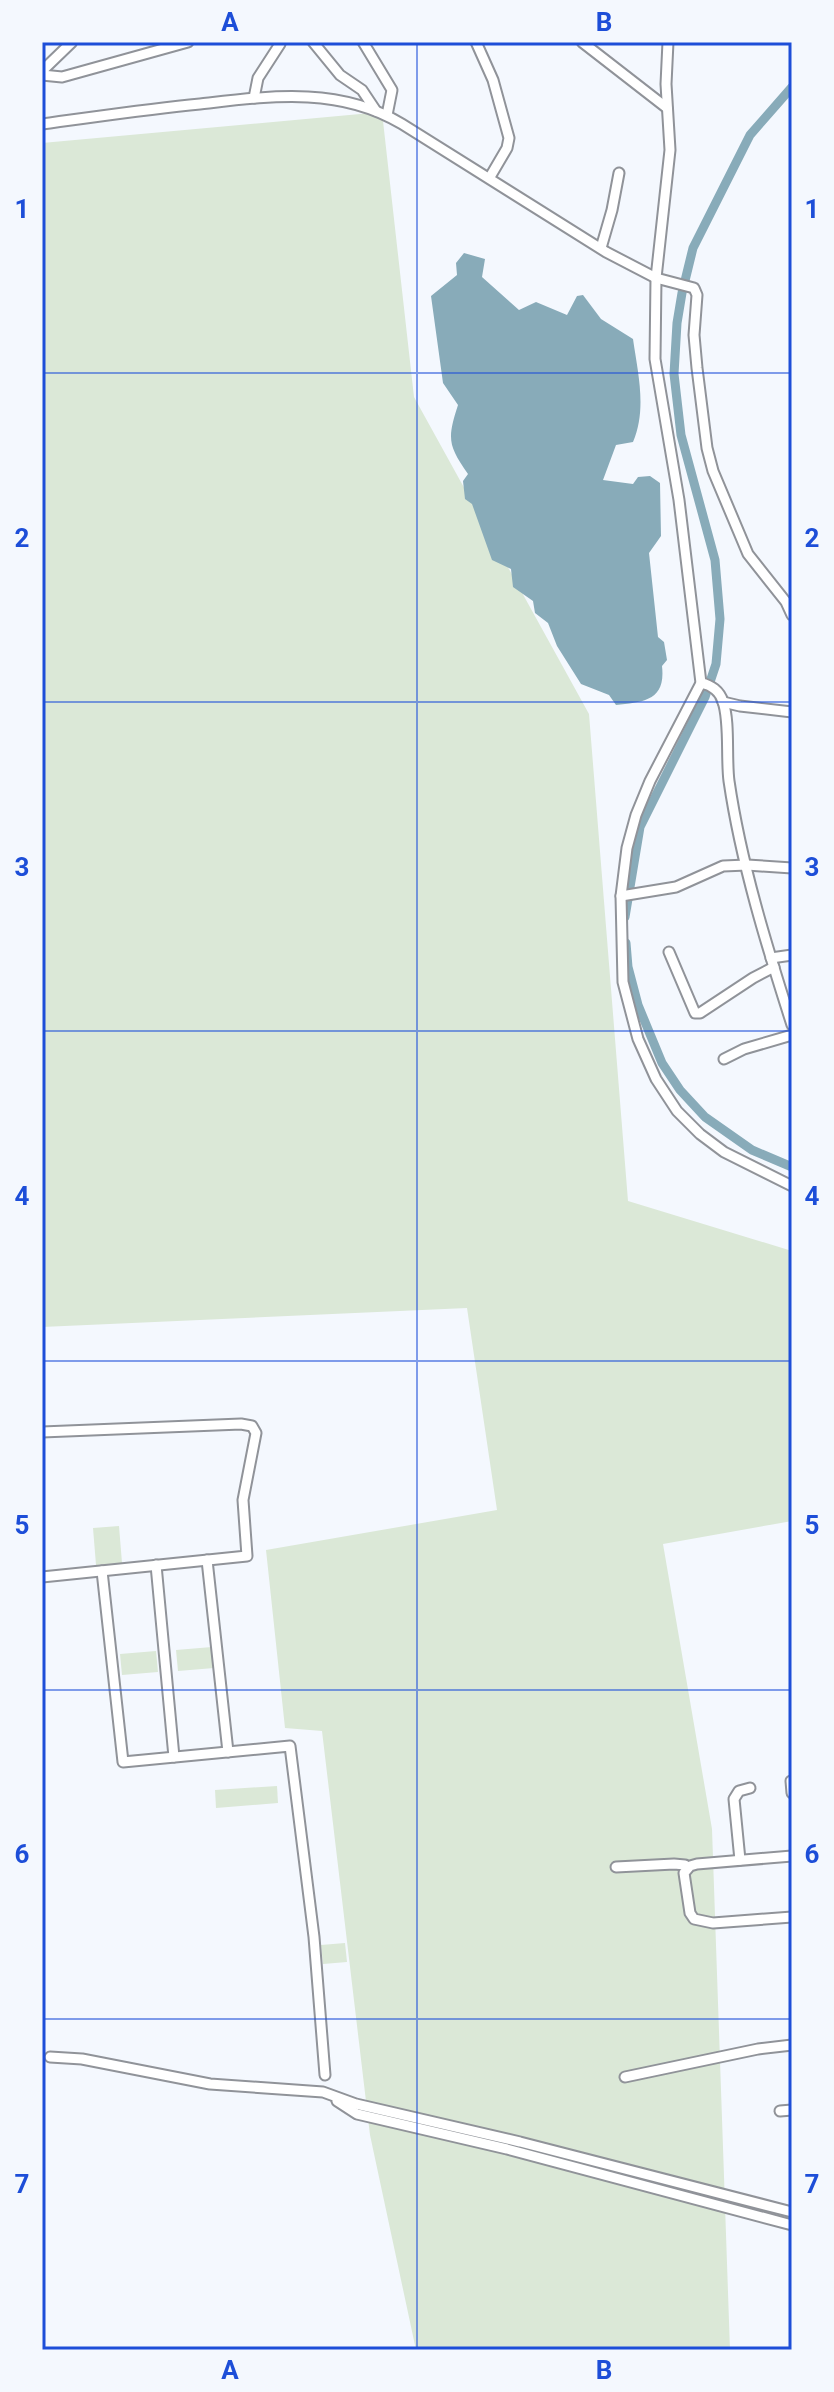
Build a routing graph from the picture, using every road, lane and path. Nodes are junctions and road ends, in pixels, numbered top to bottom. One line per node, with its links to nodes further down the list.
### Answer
1 (72, 42): 11 (street)
2 (188, 42): 11 (street)
3 (313, 42): 14 (street)
4 (363, 42): 15 (street)
5 (476, 42): 18 (street)
6 (582, 42): 10 (street)
7 (597, 42): 10 (street)
8 (668, 42): 13 (street)
9 (280, 44): 12 (street)
10 (597, 54): 13 (street)
11 (42, 73)
12 (254, 98): 14 (street); 16 (street)
13 (667, 108): 20 (street)
14 (376, 111): 15 (street)
15 (387, 115): 18 (street)
16 (42, 124)
17 (619, 173): 19 (street)
18 (490, 177): 19 (street)
19 (601, 248): 20 (street)
20 (656, 278): 21 (street); 22 (street)
21 (792, 615)
22 (707, 685): 23 (street); 27 (street)
23 (723, 702): 24 (street); 25 (street)
24 (792, 712)
25 (747, 865): 26 (street); 27 (street); 30 (street)
26 (792, 868)
27 (626, 895): 34 (street)
28 (669, 952): 30 (street)
29 (792, 955): 30 (street)
30 (772, 963): 31 (street)
31 (792, 1025)
32 (792, 1035): 33 (street)
33 (724, 1059)
34 (792, 1186)
35 (42, 1432): 36 (street)
36 (207, 1560): 37 (street); 40 (street)
37 (156, 1565): 38 (street); 41 (street)
38 (102, 1571): 39 (street); 41 (street)
39 (42, 1577)
40 (228, 1752): 41 (street); 52 (street)
41 (174, 1757)
42 (791, 1781): 44 (street)
43 (750, 1788): 46 (street)
44 (792, 1793)
45 (792, 1856): 46 (street)
46 (740, 1860): 48 (street)
47 (616, 1867): 48 (street)
48 (687, 1869): 49 (street)
49 (792, 1917)
50 (792, 2045): 53 (street)
51 (50, 2057): 54 (street)
52 (325, 2075)
53 (625, 2077)
54 (323, 2092): 57 (street); 58 (street)
55 (792, 2110): 56 (street)
56 (780, 2111)
57 (792, 2212)
58 (792, 2225)

